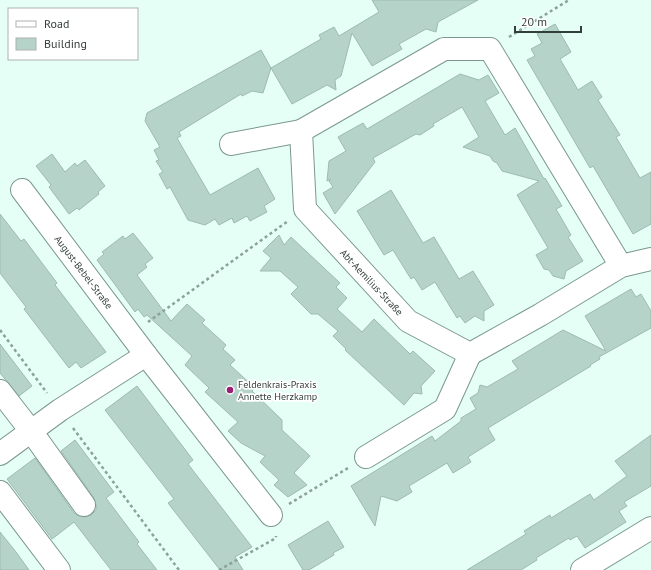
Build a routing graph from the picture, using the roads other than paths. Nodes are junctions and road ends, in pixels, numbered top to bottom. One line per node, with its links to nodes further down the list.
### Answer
1 (301, 131): 2 (street); 5 (street); 6 (street, Abt-Aemilius-Straße)
2 (232, 144)
3 (22, 190): 7 (street, August-Bebel-Straße)
4 (651, 259): 5 (street)
5 (621, 266): 6 (street)
6 (470, 354): 11 (street)
7 (146, 355): 9 (street); 14 (street, August-Bebel-Straße)
8 (0, 391): 9 (street)
9 (31, 431): 10 (street); 13 (street)
10 (0, 454)
11 (366, 457)
12 (0, 492): 16 (street)
13 (84, 505)
14 (271, 515)
15 (651, 528): 17 (street)
16 (59, 570)
17 (582, 570)

